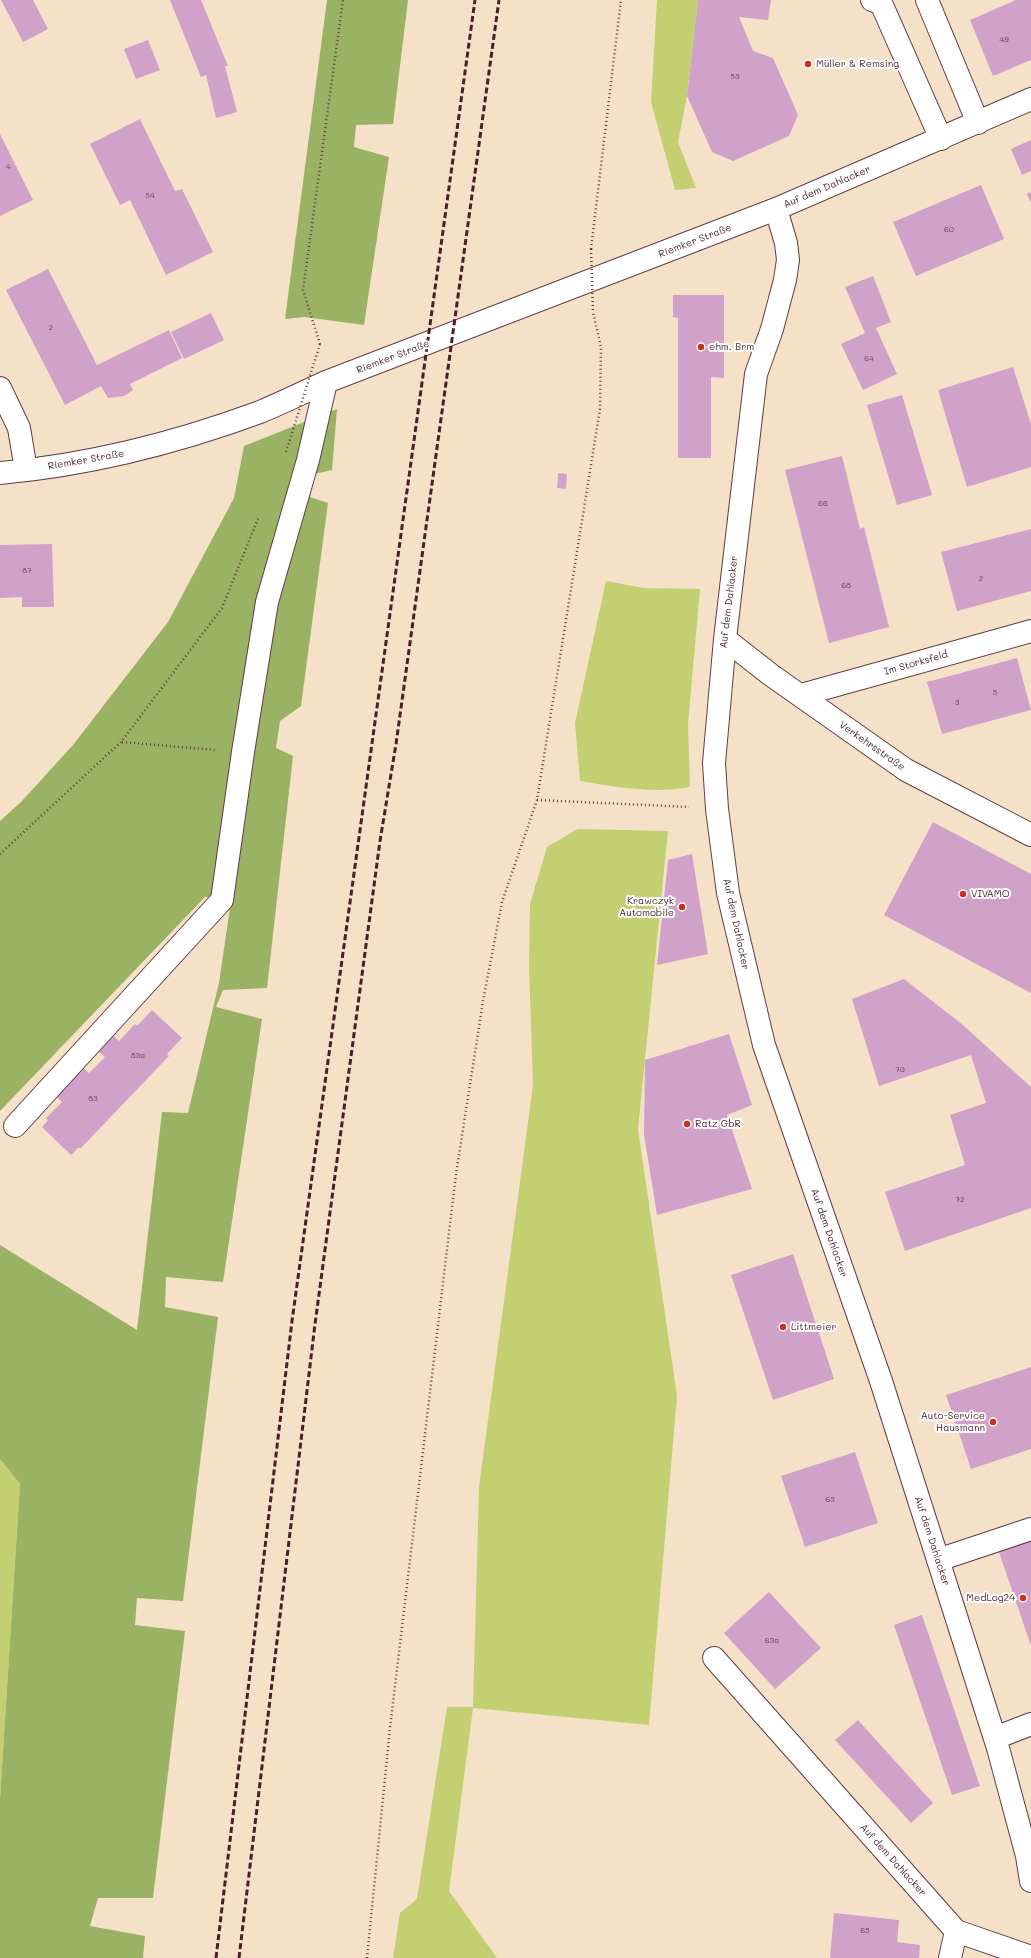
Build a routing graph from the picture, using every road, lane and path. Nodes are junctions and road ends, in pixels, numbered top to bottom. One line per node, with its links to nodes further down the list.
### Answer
1 (343, 0): 11 (path, bridge)
2 (621, 0): 20 (path, bridge)
3 (872, 0): 7 (street)
4 (927, 0): 6 (street)
5 (1031, 99): 6 (street, Auf dem Dahlacker)
6 (978, 123): 7 (street, Auf dem Dahlacker)
7 (941, 139): 8 (street, Auf dem Dahlacker)
8 (776, 209): 9 (street, Riemker Straße); 16 (street, Auf dem Dahlacker)
9 (326, 382): 12 (street, Riemker Straße); 19 (street)
10 (0, 388): 12 (street)
11 (283, 459)
12 (26, 470): 13 (street, Riemker Straße)
13 (0, 473)
14 (262, 509): 18 (path)
15 (1031, 631): 17 (street, Im Storksfeld)
16 (725, 639): 17 (street, Verkehrsstraße); 21 (street, Auf dem Dahlacker)
17 (801, 695): 22 (street, Verkehrsstraße)
18 (121, 742): 19 (path); 23 (path)
19 (242, 752): 24 (street)
20 (537, 800): 21 (path); 34 (path)
21 (717, 809): 26 (street, Auf dem Dahlacker)
22 (1031, 836)
23 (0, 854)
24 (15, 1126)
25 (1031, 1528): 26 (street)
26 (938, 1560): 29 (street, Auf dem Dahlacker)
27 (714, 1658): 32 (street, Auf dem Dahlacker)
28 (1031, 1724): 29 (street)
29 (995, 1738): 30 (street, Auf dem Dahlacker)
30 (1029, 1856): 31 (street, Auf dem Dahlacker)
31 (1031, 1881)
32 (956, 1931): 33 (street, Auf dem Dahlacker); 35 (street)
33 (1031, 1957)
34 (367, 1958)
35 (950, 1958)

